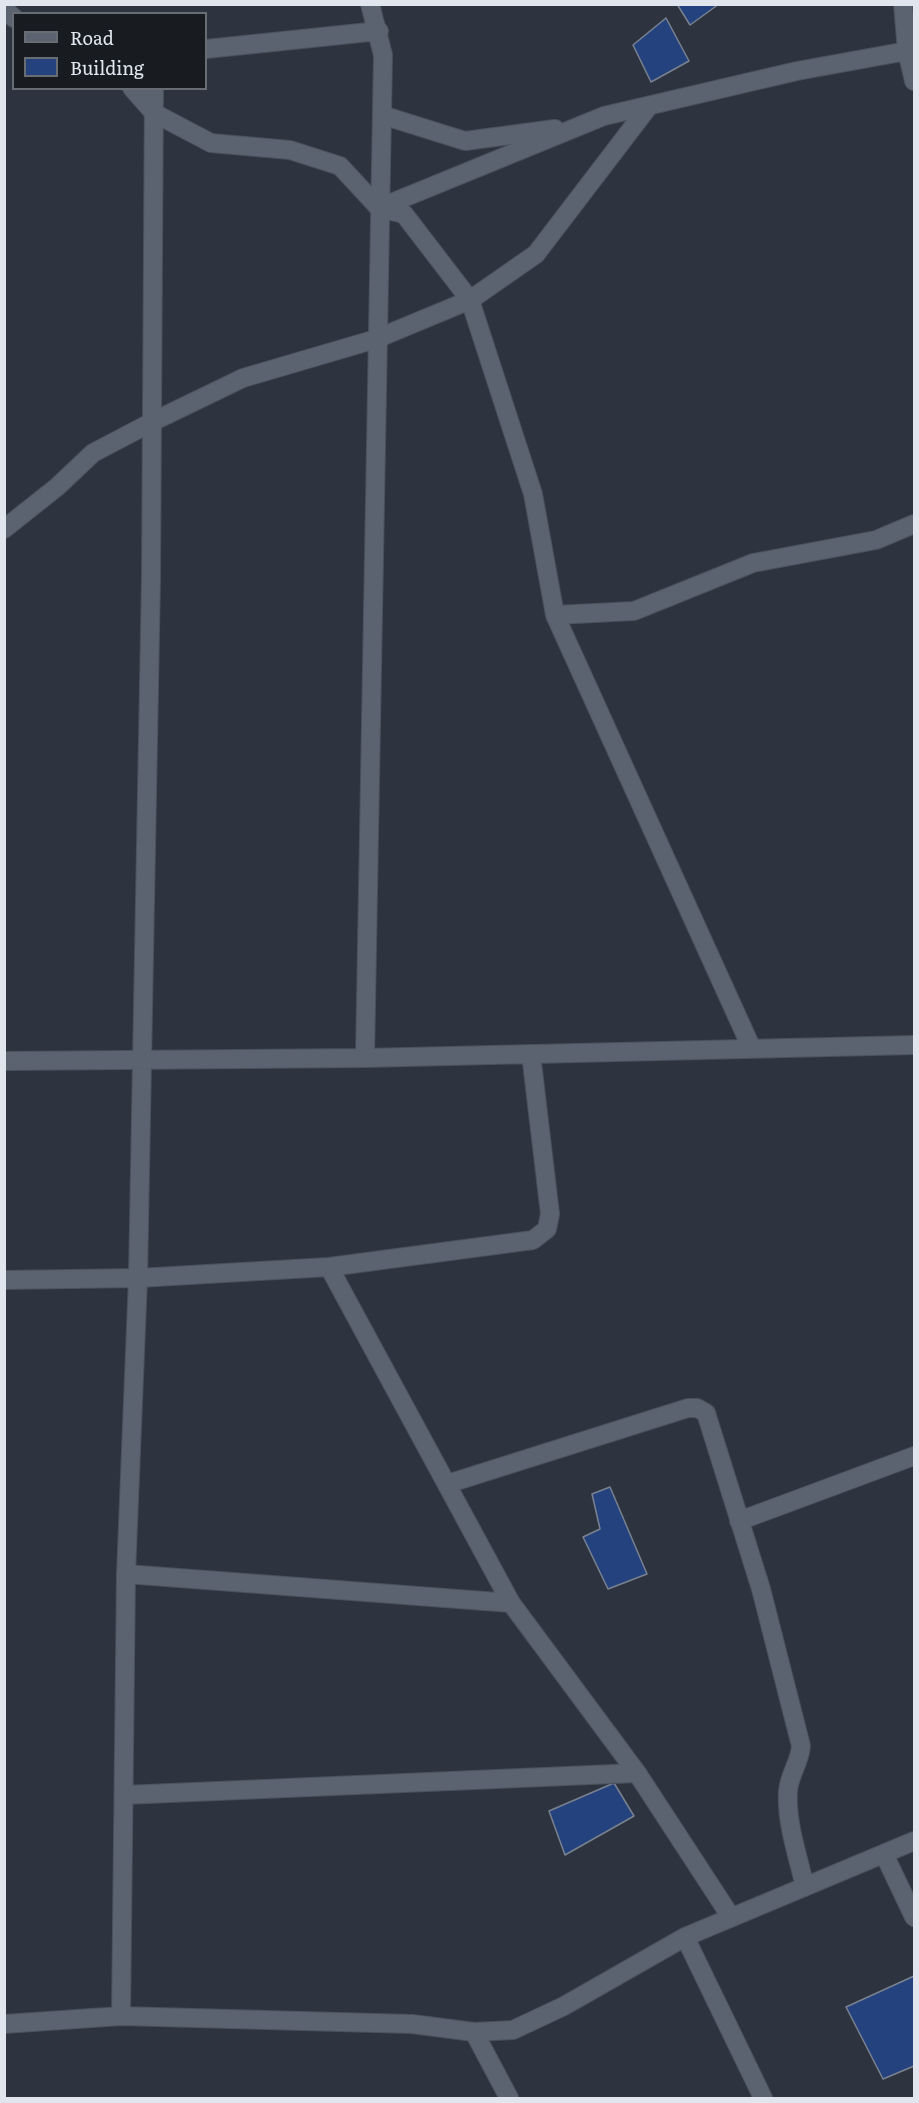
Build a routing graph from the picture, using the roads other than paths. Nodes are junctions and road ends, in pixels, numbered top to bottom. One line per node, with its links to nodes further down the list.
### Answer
1 (370, 4): 3 (street)
2 (903, 4): 4 (street)
3 (379, 31): 5 (street); 11 (street)
4 (911, 45): 6 (street); 9 (street)
5 (207, 49)
6 (915, 81)
7 (134, 90): 10 (street)
8 (154, 90): 10 (street)
9 (649, 106): 12 (street); 14 (street)
10 (154, 113): 13 (street); 16 (street)
11 (382, 115): 12 (street); 13 (street)
12 (583, 125): 13 (street)
13 (380, 208): 14 (street); 15 (street)
14 (470, 300): 15 (street); 19 (street)
15 (376, 339): 16 (street); 23 (street)
16 (152, 422): 18 (street); 25 (street)
17 (915, 524): 19 (street)
18 (4, 529)
19 (555, 615): 21 (street)
20 (915, 1045): 21 (street)
21 (752, 1049): 22 (street)
22 (531, 1054): 23 (street); 26 (street)
23 (365, 1058): 25 (street)
24 (4, 1061): 25 (street)
25 (143, 1061): 27 (street)
26 (329, 1267): 27 (street); 30 (street)
27 (138, 1278): 28 (street); 32 (street)
28 (4, 1280)
29 (915, 1456): 31 (street)
30 (447, 1484): 31 (street); 33 (street)
31 (739, 1521): 38 (street)
32 (126, 1575): 33 (street); 35 (street)
33 (511, 1603): 34 (street)
34 (637, 1773): 35 (street); 39 (street)
35 (124, 1795): 42 (street)
36 (915, 1841): 37 (street)
37 (884, 1854): 38 (street); 40 (street)
38 (805, 1887): 39 (street)
39 (731, 1917): 41 (street)
40 (915, 1917)
41 (686, 1937): 44 (street); 46 (street)
42 (121, 2016): 43 (street); 44 (street)
43 (4, 2024)
44 (474, 2031): 45 (street)
45 (509, 2098)
46 (763, 2098)

